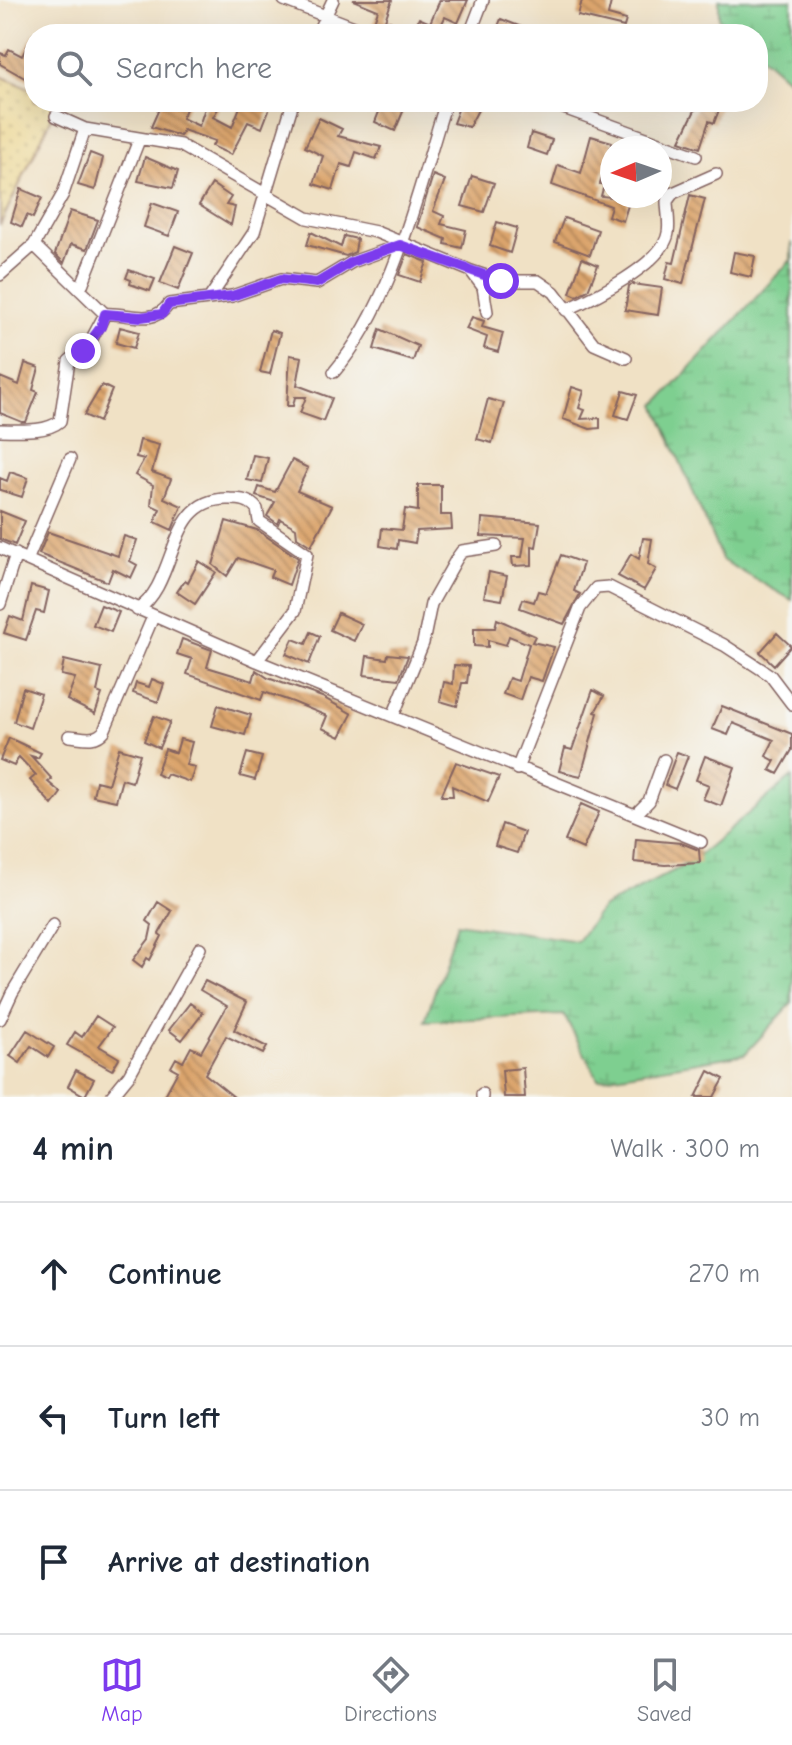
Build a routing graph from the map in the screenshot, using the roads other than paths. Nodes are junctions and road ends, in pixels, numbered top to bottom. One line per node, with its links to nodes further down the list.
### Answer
1 (284, 0): 4 (street)
2 (333, 0): 4 (street)
3 (483, 0): 7 (street)
4 (324, 16): 5 (street); 6 (street)
5 (321, 24)
6 (345, 24)
7 (474, 24)
8 (290, 112): 16 (street)
9 (443, 112): 18 (street)
10 (575, 112): 14 (street)
11 (56, 116): 12 (street)
12 (85, 129): 13 (street); 17 (street)
13 (139, 140): 16 (street); 21 (street)
14 (696, 156)
15 (716, 174): 23 (street)
16 (267, 195): 18 (street); 22 (street)
17 (34, 245): 20 (street); 21 (street)
18 (400, 245): 19 (street); 22 (street); 27 (street)
19 (471, 271): 23 (street); 24 (street)
20 (0, 275)
21 (80, 290): 25 (street)
22 (211, 296): 25 (street)
23 (566, 310): 26 (street)
24 (487, 312)
25 (105, 314): 28 (street)
26 (626, 358)
27 (334, 372)
28 (0, 430)
29 (70, 459): 32 (street)
30 (496, 546): 38 (street)
31 (0, 548): 32 (street)
32 (22, 556): 33 (street); 34 (street)
33 (0, 604)
34 (137, 610): 35 (street); 36 (street)
35 (153, 617): 36 (street); 39 (street)
36 (257, 661): 38 (street)
37 (792, 704): 41 (street)
38 (393, 716): 41 (street)
39 (69, 736)
40 (664, 760): 42 (street)
41 (517, 769): 42 (street)
42 (637, 813): 43 (street)
43 (701, 842)
44 (53, 925): 46 (street)
45 (200, 948): 47 (street)
46 (0, 1019)
47 (111, 1097)

